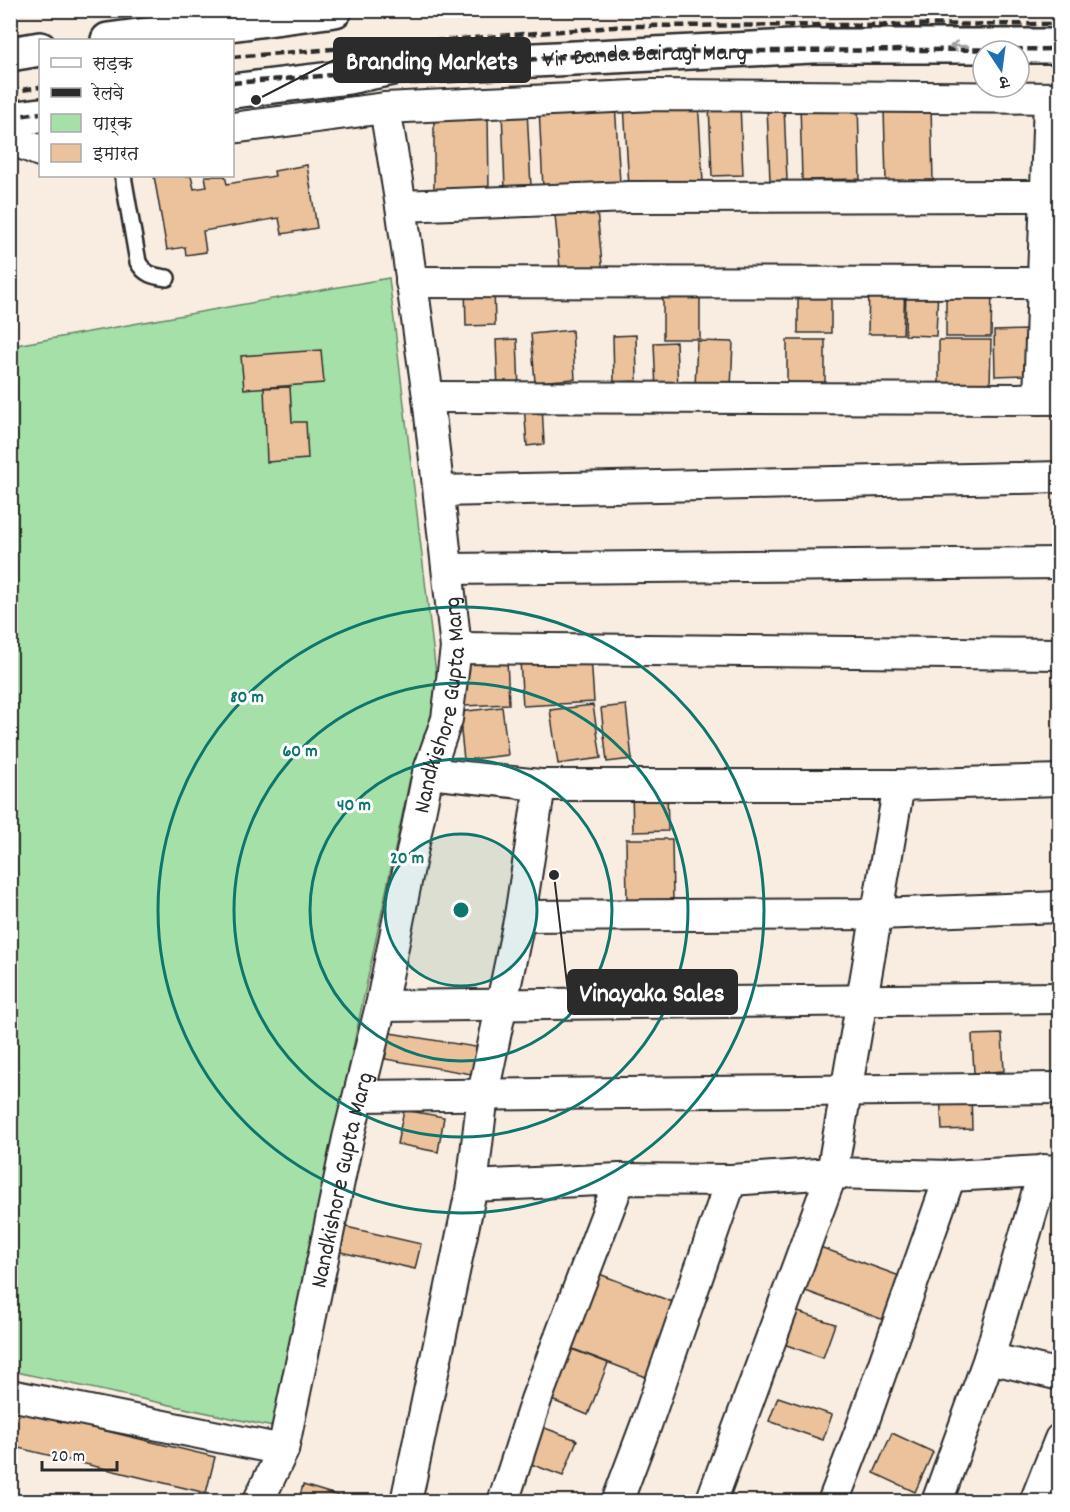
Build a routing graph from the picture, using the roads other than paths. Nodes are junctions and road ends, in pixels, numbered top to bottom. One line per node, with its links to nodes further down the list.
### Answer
1 (335, 10): 2 (main road)
2 (116, 39)
3 (1059, 46): 6 (main road, Vir Banda Bairagi Marg, one-way to 6)
4 (39, 49): 5 (main road)
5 (10, 54)
6 (652, 54): 7 (main road, Vir Banda Bairagi Marg); 8 (street)
7 (234, 91)
8 (654, 95): 9 (street); 10 (street)
9 (1054, 98): 17 (street)
10 (385, 108): 13 (street); 18 (street, Nandkishore Gupta Marg)
11 (39, 115): 12 (main road)
12 (10, 119)
13 (234, 128)
14 (10, 139): 15 (street)
15 (39, 151)
16 (123, 177): 19 (lane)
17 (1053, 196): 18 (street); 21 (street)
18 (401, 206): 20 (street, Nandkishore Gupta Marg)
19 (167, 278)
20 (411, 282): 21 (street); 22 (street, Nandkishore Gupta Marg)
21 (1051, 283): 23 (street)
22 (428, 397): 23 (street); 25 (street, Nandkishore Gupta Marg)
23 (1049, 399)
24 (1059, 477): 25 (street)
25 (439, 491): 27 (street, Nandkishore Gupta Marg)
26 (1059, 563): 27 (street)
27 (449, 569): 28 (street, Nandkishore Gupta Marg)
28 (456, 648): 29 (street); 30 (street, Nandkishore Gupta Marg)
29 (1059, 654)
30 (428, 773): 32 (street); 39 (street, Nandkishore Gupta Marg)
31 (1059, 780): 33 (street)
32 (540, 785): 33 (street); 36 (street)
33 (899, 785): 35 (street)
34 (1059, 907): 35 (street)
35 (879, 914): 36 (street); 38 (street)
36 (520, 916): 40 (street)
37 (1059, 998): 38 (street)
38 (862, 1001): 40 (street); 42 (street)
39 (381, 1006): 40 (street); 44 (street, Nandkishore Gupta Marg)
40 (500, 1006): 43 (street)
41 (1059, 1088): 42 (street)
42 (846, 1092): 43 (street); 46 (street)
43 (483, 1095): 44 (street); 50 (street)
44 (359, 1096): 55 (street, Nandkishore Gupta Marg)
45 (1052, 1170): 47 (street); 51 (street)
46 (832, 1173): 47 (street); 49 (street); 60 (street)
47 (950, 1176): 61 (street)
48 (621, 1179): 49 (street); 50 (street); 58 (street)
49 (731, 1180): 59 (street)
50 (472, 1186): 57 (street)
51 (989, 1358): 52 (street); 62 (street)
52 (1059, 1375)
53 (10, 1395): 55 (street)
54 (1059, 1439): 63 (street)
55 (284, 1450): 56 (street, Nandkishore Gupta Marg)
56 (258, 1502)
57 (406, 1502)
58 (503, 1502)
59 (616, 1502)
60 (711, 1502)
61 (832, 1502)
62 (937, 1502)
63 (1035, 1502)

